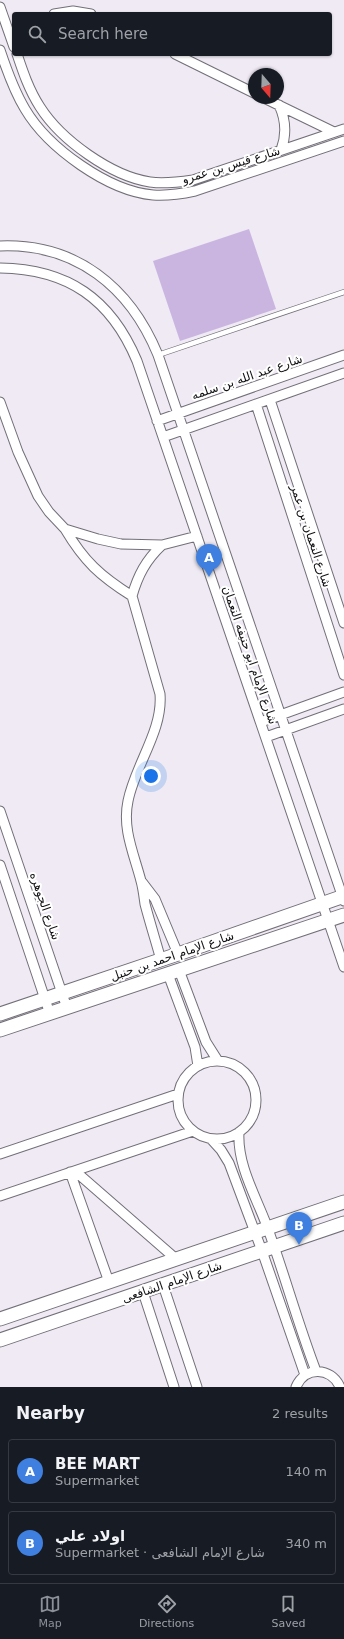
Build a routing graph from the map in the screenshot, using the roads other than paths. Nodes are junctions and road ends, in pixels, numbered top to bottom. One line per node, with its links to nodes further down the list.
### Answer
1 (0, 7): 4 (street)
2 (67, 12): 3 (street)
3 (79, 12)
4 (10, 26): 5 (street)
5 (12, 36)
6 (0, 50): 13 (street, شارع قيس بن عمرو)
7 (18, 56): 14 (street, شارع قيس بن عمرو)
8 (179, 56): 9 (street)
9 (248, 90)
10 (279, 105): 12 (street); 14 (street)
11 (344, 129): 12 (street, شارع قيس بن عمرو)
12 (334, 132): 14 (street, شارع قيس بن عمرو)
13 (344, 141)
14 (281, 150)
15 (0, 246): 18 (street, شارع الإمام ابو حنيفه النعمان)
16 (0, 268): 25 (street, شارع الإمام ابو حنيفه النعمان)
17 (344, 292): 18 (lane)
18 (158, 355): 24 (street, شارع الإمام ابو حنيفه النعمان)
19 (344, 355): 24 (street, شارع عبد الله بن سلمه)
20 (344, 373): 21 (street)
21 (270, 400): 23 (street); 32 (street, شارع النعمان بن عمر)
22 (0, 402): 28 (street)
23 (256, 404): 26 (street); 33 (street, شارع النعمان بن عمر)
24 (178, 413): 25 (street, شارع عبد الله بن سلمه); 26 (street, شارع الإمام ابو حنيفه النعمان)
25 (157, 421): 27 (street, شارع الإمام ابو حنيفه النعمان)
26 (184, 430): 27 (street); 36 (street, شارع الإمام ابو حنيفه النعمان)
27 (163, 437): 29 (street, شارع الإمام ابو حنيفه النعمان)
28 (65, 529): 30 (street); 31 (street)
29 (197, 536): 30 (street); 37 (street, شارع الإمام ابو حنيفه النعمان)
30 (162, 545): 31 (street)
31 (132, 596): 42 (street)
32 (344, 623)
33 (344, 675)
34 (344, 692): 36 (street)
35 (344, 709): 38 (street)
36 (280, 714): 37 (street); 38 (street, شارع الإمام ابو حنيفه النعمان)
37 (260, 722): 39 (street, شارع الإمام ابو حنيفه النعمان)
38 (285, 730): 39 (street); 43 (street, شارع الإمام ابو حنيفه النعمان)
39 (266, 737): 44 (street, شارع الإمام ابو حنيفه النعمان)
40 (0, 811): 51 (street, شارع الجوهره)
41 (0, 865): 52 (street)
42 (142, 882): 47 (street); 48 (street)
43 (344, 898): 44 (street, شارع الإمام احمد بن حنبل)
44 (323, 903): 46 (street, شارع الإمام ابو حنيفه النعمان); 47 (street, شارع الإمام احمد بن حنبل)
45 (344, 915): 46 (street, شارع الإمام احمد بن حنبل)
46 (328, 920): 49 (street, شارع الإمام ابو حنيفه النعمان); 50 (street, شارع الإمام احمد بن حنبل)
47 (178, 954): 48 (street, شارع الإمام احمد بن حنبل)
48 (161, 960): 51 (street, شارع الإمام احمد بن حنبل)
49 (344, 966)
50 (173, 972): 53 (street, شارع الإمام احمد بن حنبل); 57 (street); 58 (street)
51 (62, 993): 52 (street, شارع الإمام احمد بن حنبل); 53 (street, شارع الجوهره)
52 (45, 999): 54 (street, شارع الإمام احمد بن حنبل); 55 (street)
53 (67, 1008): 55 (street, شارع الإمام احمد بن حنبل)
54 (0, 1014)
55 (50, 1014): 56 (street, شارع الإمام احمد بن حنبل)
56 (0, 1030)
57 (218, 1061): 58 (street); 61 (street)
58 (198, 1066): 59 (street)
59 (178, 1094): 60 (street); 63 (street)
60 (193, 1131): 62 (street); 64 (street)
61 (239, 1132): 62 (street); 68 (street)
62 (211, 1139): 69 (street)
63 (0, 1154)
64 (72, 1172): 65 (street); 72 (street); 73 (street)
65 (0, 1196)
66 (344, 1202): 68 (street, شارع الإمام الشافعى)
67 (344, 1223): 70 (street, شارع الإمام الشافعى)
68 (268, 1229): 69 (street, شارع الإمام الشافعى); 70 (street)
69 (255, 1233): 71 (street); 72 (street, شارع الإمام الشافعى)
70 (275, 1248): 71 (street, شارع الإمام الشافعى); 78 (street)
71 (262, 1252): 74 (street, شارع الإمام الشافعى); 79 (street)
72 (176, 1259): 73 (street, شارع الإمام الشافعى)
73 (109, 1282): 76 (street, شارع الإمام الشافعى)
74 (163, 1285): 75 (street, شارع الإمام الشافعى); 81 (street)
75 (143, 1292): 77 (street, شارع الإمام الشافعى); 80 (street)
76 (0, 1318)
77 (0, 1340)
78 (316, 1371): 79 (street); 83 (street)
79 (305, 1375): 82 (street)
80 (174, 1387)
81 (197, 1387)
82 (296, 1387)
83 (340, 1387)

